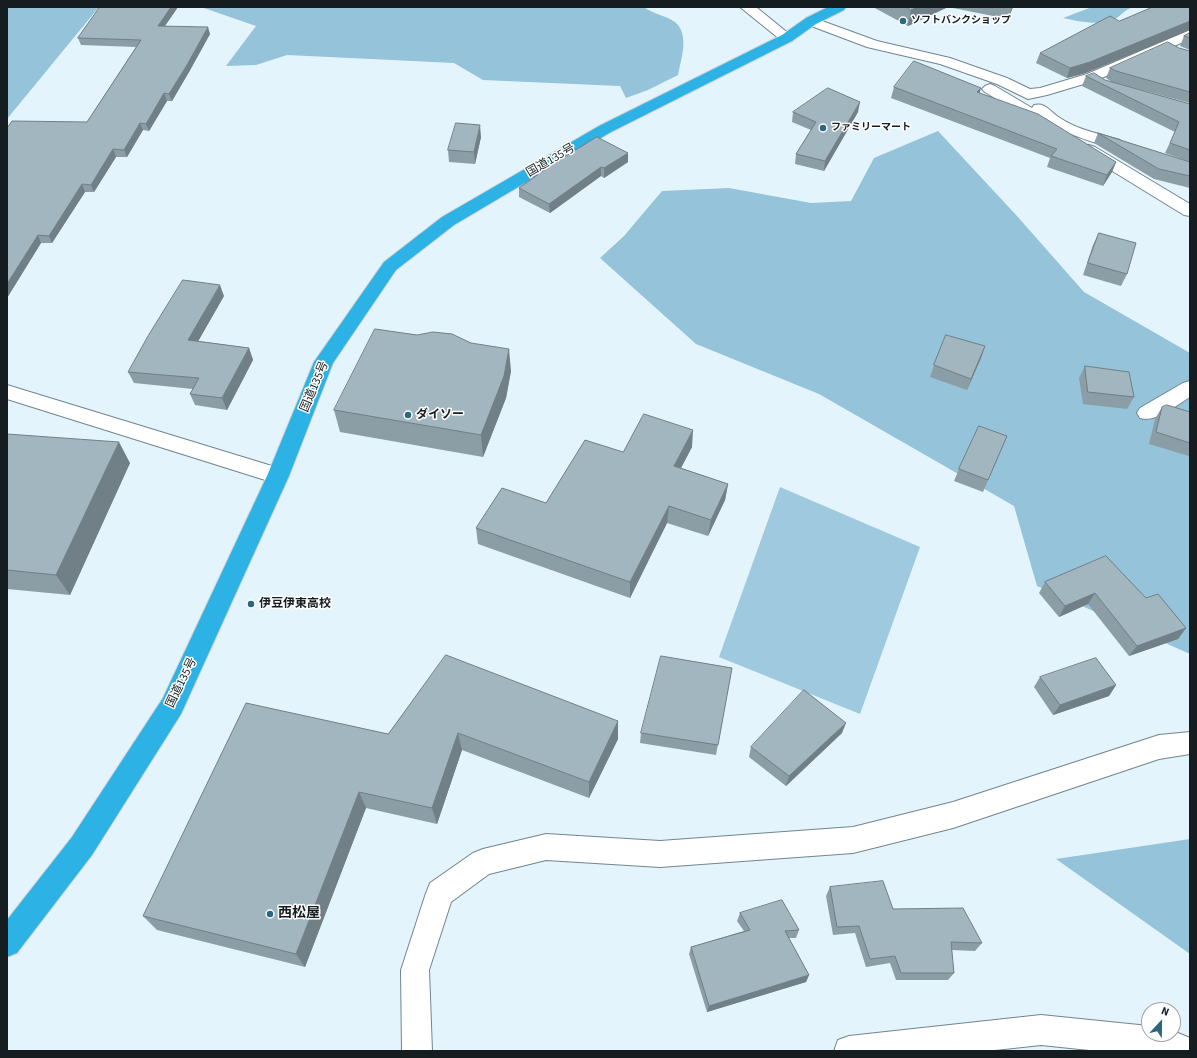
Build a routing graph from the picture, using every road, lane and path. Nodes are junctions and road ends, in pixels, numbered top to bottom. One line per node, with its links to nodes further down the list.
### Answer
1 (747, 7): 5 (street)
2 (839, 7): 3 (highway, 国道135号)
3 (811, 21): 5 (highway, 国道135号); 8 (street)
4 (1190, 34): 6 (street)
5 (787, 38): 17 (highway, 国道135号)
6 (1164, 46): 7 (street); 9 (street)
7 (1180, 54)
8 (945, 62): 11 (street); 13 (street)
9 (1092, 77): 10 (street); 11 (street)
10 (1106, 86)
11 (1028, 94): 12 (street)
12 (1129, 148)
13 (1190, 211)
14 (1190, 388): 16 (street)
15 (7, 392): 17 (street)
16 (1147, 413)
17 (278, 476): 19 (highway, 国道135号)
18 (1190, 743): 20 (street)
19 (7, 943)
20 (417, 1051)
21 (849, 1051): 22 (street)
22 (1186, 1051)

